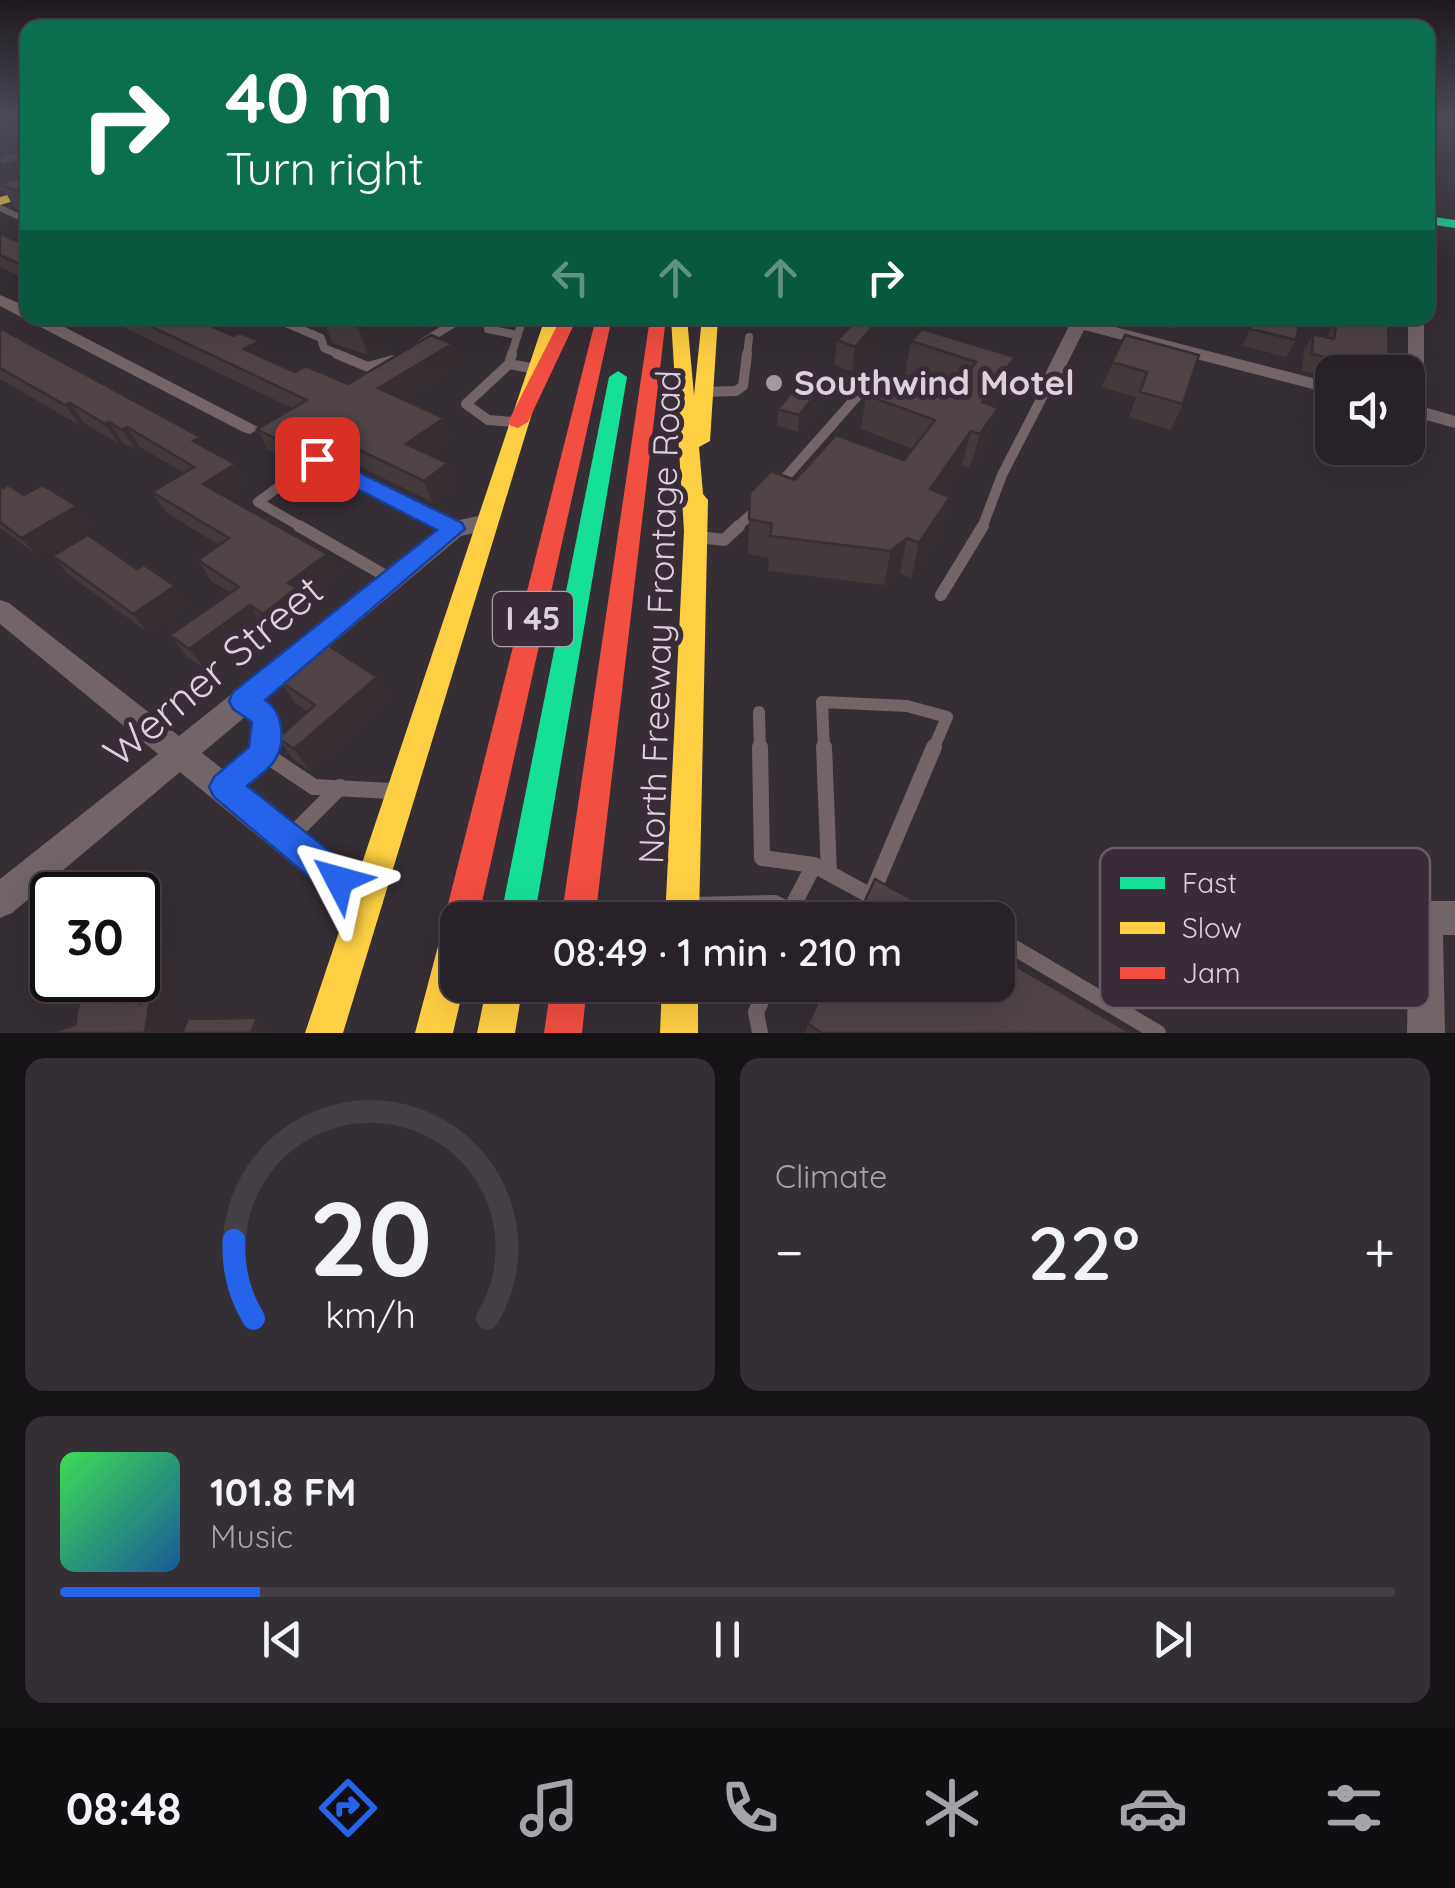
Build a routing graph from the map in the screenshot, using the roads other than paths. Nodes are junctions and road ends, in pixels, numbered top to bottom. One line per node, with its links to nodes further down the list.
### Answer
1 (49, 325): 28 (street)
2 (290, 325): 3 (lane)
3 (451, 325)
4 (521, 325): 15 (lane)
5 (551, 325): 20 (main road)
6 (566, 325): 26 (main road)
7 (602, 325): 45 (main road, I 45)
8 (657, 325): 47 (main road, I 45)
9 (680, 325): 31 (main road)
10 (709, 325): 24 (main road, North Freeway Frontage Road)
11 (1078, 325): 21 (street)
12 (1098, 325): 23 (street)
13 (1416, 325): 17 (street)
14 (488, 328): 15 (lane)
15 (518, 335): 19 (lane)
16 (748, 337): 24 (lane)
17 (1414, 355)
18 (622, 358): 46 (main road, I 45)
19 (508, 364): 20 (lane); 26 (lane)
20 (536, 369): 26 (main road)
21 (1054, 374): 33 (lane)
22 (868, 384): 31 (lane)
23 (1315, 385)
24 (704, 392): 31 (main road, North Freeway Frontage Road)
25 (1425, 414): 27 (street)
26 (518, 422): 29 (main road)
27 (1455, 422)
28 (250, 428)
29 (488, 522): 30 (street, Werner Street); 41 (main road)
30 (454, 529): 32 (street, Werner Street); 32 (lane)
31 (695, 533): 48 (main road, North Freeway Frontage Road)
32 (382, 573): 35 (street, Werner Street)
33 (940, 595)
34 (0, 610): 37 (street)
35 (243, 701): 37 (street, Werner Street); 38 (lane)
36 (759, 712): 43 (lane)
37 (181, 752): 39 (street); 44 (street, Werner Street)
38 (263, 753): 39 (lane); 40 (lane)
39 (224, 787): 42 (street)
40 (340, 787): 41 (lane); 42 (lane)
41 (402, 792): 50 (main road)
42 (288, 839): 50 (street)
43 (822, 869): 43 (lane); 49 (lane)
44 (0, 901)
45 (465, 902)
46 (520, 902)
47 (580, 902)
48 (682, 902)
49 (802, 902)
50 (366, 903): 59 (main road)
51 (1015, 948): 52 (lane)
52 (1100, 999)
53 (442, 1002): 60 (main road)
54 (501, 1002): 61 (main road)
55 (567, 1002): 62 (main road)
56 (679, 1002): 63 (main road)
57 (760, 1002): 64 (lane)
58 (1116, 1008): 65 (lane)
59 (324, 1033)
60 (434, 1033)
61 (496, 1033)
62 (563, 1033)
63 (678, 1033)
64 (760, 1033)
65 (1158, 1033)

